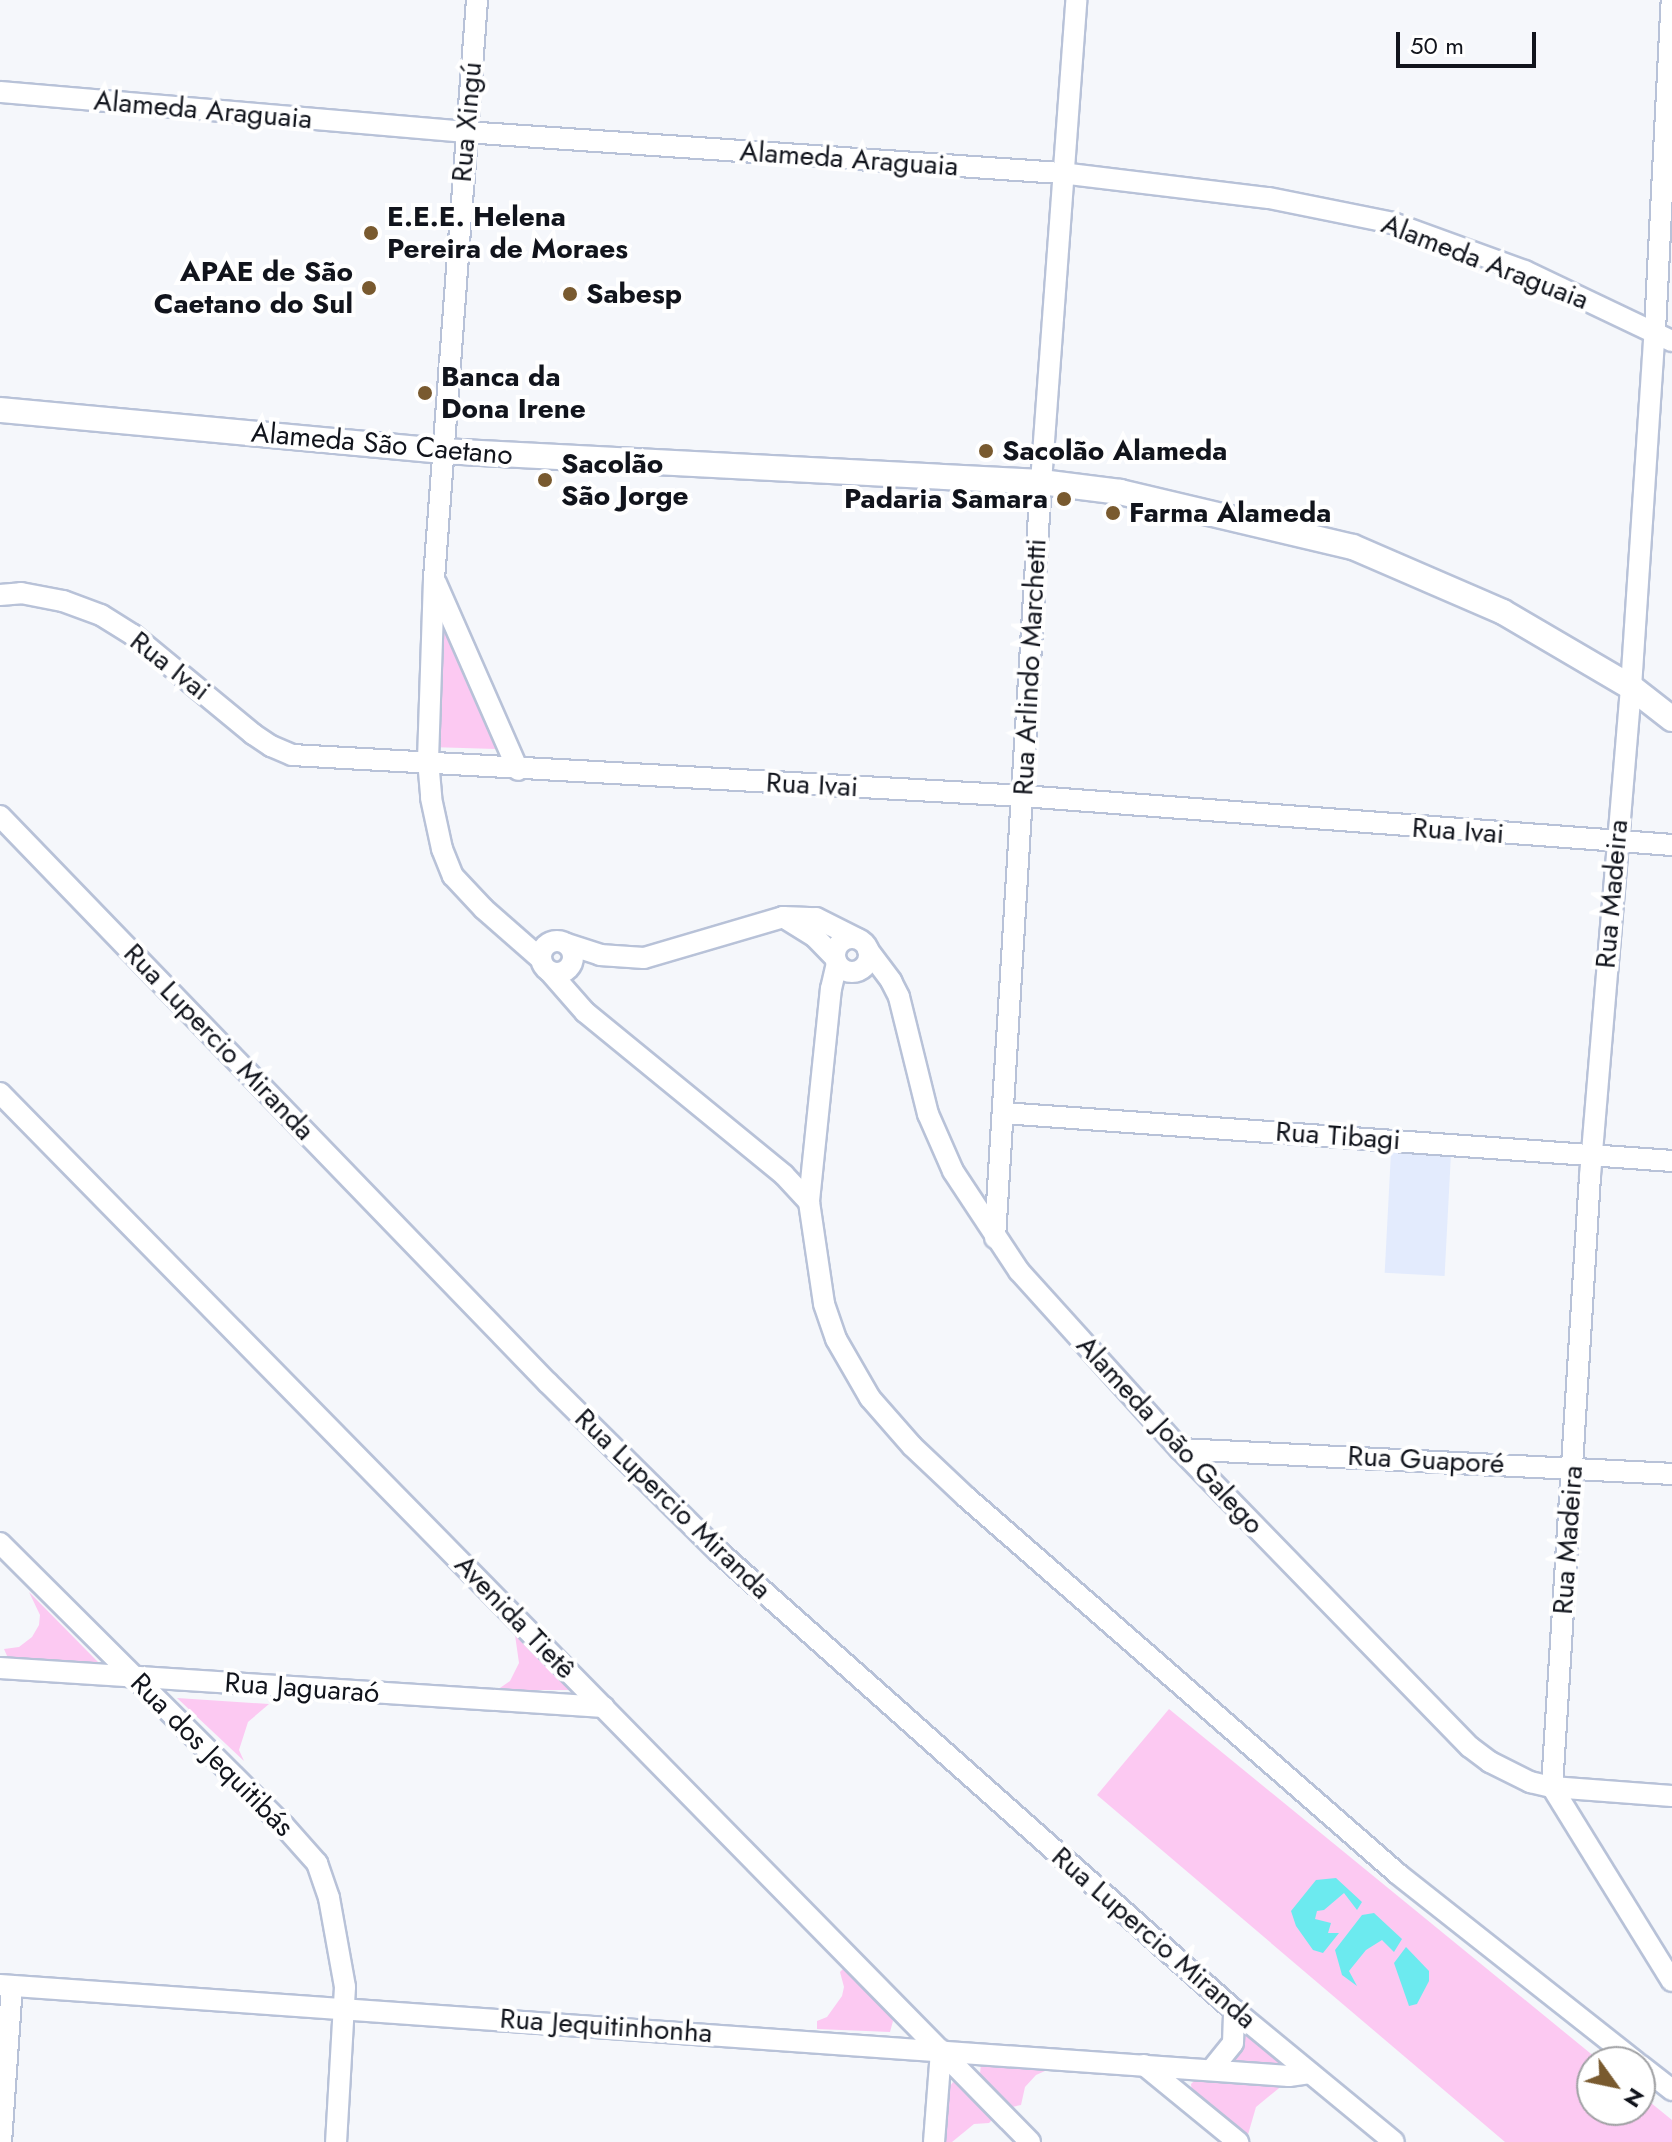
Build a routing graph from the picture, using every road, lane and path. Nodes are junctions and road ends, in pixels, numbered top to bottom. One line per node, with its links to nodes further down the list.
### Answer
1 (477, 0): 5 (street, Rua Xingú)
2 (1076, 0): 6 (street, Rua Arlindo Marchetti)
3 (1672, 0): 7 (street, Rua Madeira)
4 (0, 92): 5 (street, Alameda Araguaia)
5 (465, 132): 6 (street, Alameda Araguaia); 9 (street, Rua Xingú)
6 (1061, 173): 7 (street, Alameda Araguaia); 10 (street, Rua Arlindo Marchetti)
7 (1664, 336): 13 (street, Rua Madeira)
8 (0, 410): 9 (main road, Alameda São Caetano)
9 (442, 451): 10 (main road, Alameda São Caetano); 11 (street, Rua Xingú)
10 (1041, 482): 13 (main road, Alameda São Caetano); 17 (street, Rua Arlindo Marchetti)
11 (434, 579): 15 (street, Rua Xingú); 16 (street, Rua Xingú)
12 (0, 595): 15 (street, Rua Ivai)
13 (1631, 687): 14 (main road, Alameda São Caetano); 19 (street, Rua Madeira)
14 (1672, 719)
15 (428, 760): 16 (street, Rua Ivai); 23 (street)
16 (518, 770): 17 (street, Rua Ivai)
17 (1022, 796): 19 (street, Rua Ivai); 27 (street, Rua Arlindo Marchetti)
18 (0, 816): 44 (street, Rua Lupercio Miranda)
19 (1616, 841): 20 (street, Rua Ivai); 28 (street, Rua Madeira)
20 (1672, 845)
21 (783, 917): 22 (street, Alameda João Galego); 23 (street, Alameda João Galego); 24 (street)
22 (862, 944): 24 (street); 24 (street); 25 (street, Alameda João Galego)
23 (558, 958): 30 (street)
24 (844, 966): 25 (street); 30 (street)
25 (899, 997): 31 (street, Alameda João Galego)
26 (0, 1093): 38 (street, Avenida Tietê)
27 (1003, 1113): 28 (street, Rua Tibagi); 31 (street, Rua Arlindo Marchetti)
28 (1591, 1154): 29 (street, Rua Tibagi); 33 (street, Rua Madeira)
29 (1672, 1161)
30 (809, 1202): 45 (street)
31 (995, 1238): 32 (street, Alameda João Galego)
32 (1180, 1449): 33 (street, Rua Guaporé); 39 (street, Alameda João Galego)
33 (1573, 1467): 34 (street, Rua Guaporé); 39 (street, Rua Madeira)
34 (1672, 1474)
35 (0, 1543): 37 (street, Rua dos Jequitibás)
36 (0, 1668): 37 (street, Rua Jaguaraó)
37 (133, 1678): 38 (street, Rua Jaguaraó); 43 (street, Rua dos Jequitibás)
38 (604, 1707): 46 (street, Avenida Tietê)
39 (1552, 1787): 40 (street, Alameda João Galego); 41 (street)
40 (1672, 1796)
41 (1672, 1981)
42 (6, 1985): 43 (street, Rua Jequitinhonha); 52 (street)
43 (346, 2008): 46 (street, Rua Jequitinhonha); 53 (street, Rua dos Jequitibás)
44 (1234, 2010): 48 (street); 49 (street, Rua Lupercio Miranda)
45 (1615, 2046)
46 (941, 2050): 47 (street, Rua Jequitinhonha); 54 (street); 55 (street, Avenida Tietê)
47 (1144, 2065): 48 (street, Rua Jequitinhonha); 56 (street)
48 (1212, 2069): 49 (street, Rua Jequitinhonha)
49 (1310, 2073): 57 (street, Rua Lupercio Miranda)
50 (1656, 2078): 51 (street)
51 (1672, 2090)
52 (1, 2142)
53 (336, 2142)
54 (934, 2142)
55 (1030, 2142)
56 (1238, 2142)
57 (1394, 2142)

